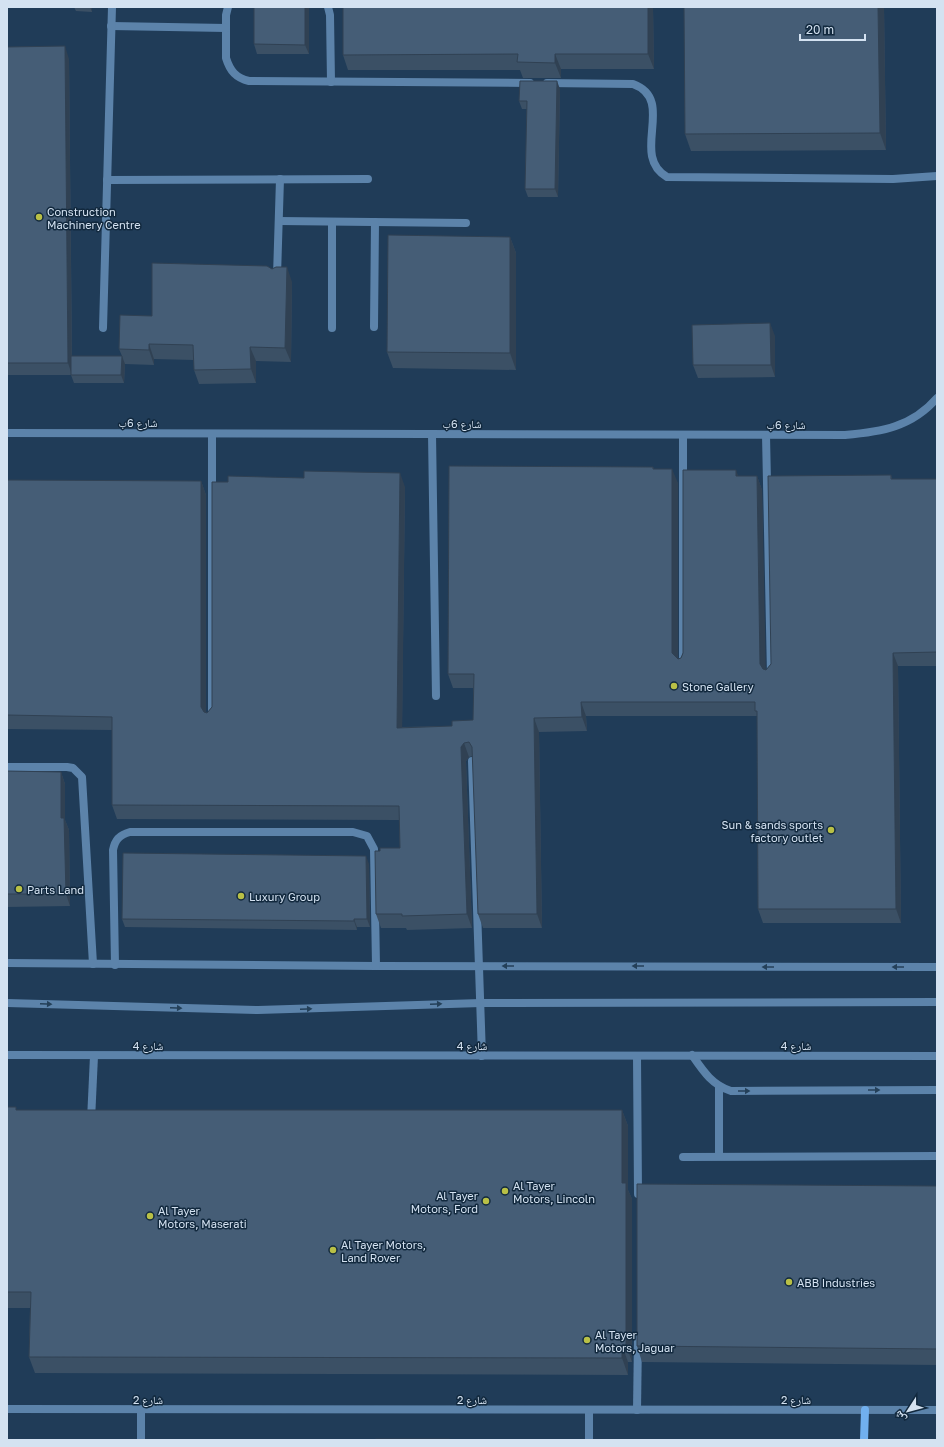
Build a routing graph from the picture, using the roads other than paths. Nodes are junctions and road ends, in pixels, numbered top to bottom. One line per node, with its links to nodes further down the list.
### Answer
1 (112, 7): 4 (street)
2 (228, 7): 5 (street)
3 (328, 7): 6 (street)
4 (111, 26): 5 (street); 10 (street)
5 (226, 28): 6 (street)
6 (331, 82): 7 (street)
7 (937, 176)
8 (280, 179): 9 (street); 10 (street); 11 (street)
9 (368, 179)
10 (107, 180): 17 (street)
11 (279, 221): 12 (street); 15 (street)
12 (332, 222): 13 (street); 18 (street)
13 (375, 222): 14 (street); 16 (street)
14 (466, 223)
15 (276, 278)
16 (374, 327)
17 (103, 328)
18 (332, 328)
19 (937, 398): 24 (street, شارع 6ب)
20 (7, 433): 21 (street, شارع 6ب)
21 (212, 434): 22 (street, شارع 6ب); 28 (street)
22 (432, 434): 23 (street, شارع 6ب); 27 (street)
23 (683, 435): 24 (street, شارع 6ب); 25 (street)
24 (766, 435): 26 (street)
25 (683, 667)
26 (771, 678)
27 (436, 696)
28 (212, 721)
29 (472, 761): 35 (street)
30 (7, 767): 32 (street)
31 (7, 963): 32 (street)
32 (93, 964): 33 (street)
33 (115, 965): 34 (street); 34 (street)
34 (376, 966): 35 (street)
35 (480, 966): 36 (street, one-way to 35); 39 (street)
36 (937, 967)
37 (937, 1002): 39 (street)
38 (7, 1003): 39 (street, one-way to 39)
39 (480, 1003): 43 (street)
40 (7, 1055): 42 (street, شارع 4)
41 (692, 1055): 44 (street, شارع 4); 45 (street, شارع 4); 46 (street)
42 (94, 1056): 43 (street, شارع 4); 48 (street)
43 (482, 1056): 44 (street, شارع 4)
44 (637, 1056): 52 (street)
45 (937, 1056)
46 (719, 1086): 47 (street, one-way to 47); 49 (street)
47 (937, 1090)
48 (91, 1120)
49 (719, 1156): 50 (street); 51 (street)
50 (937, 1156)
51 (683, 1157)
52 (638, 1205)
53 (638, 1329): 57 (street)
54 (7, 1409): 55 (street, شارع 2)
55 (141, 1410): 56 (street, شارع 2); 60 (street)
56 (589, 1410): 57 (street, شارع 2); 61 (street)
57 (637, 1410): 58 (street, شارع 2)
58 (865, 1410): 59 (street, شارع 2); 62 (street)
59 (937, 1410)
60 (141, 1440)
61 (589, 1440)
62 (864, 1440)

